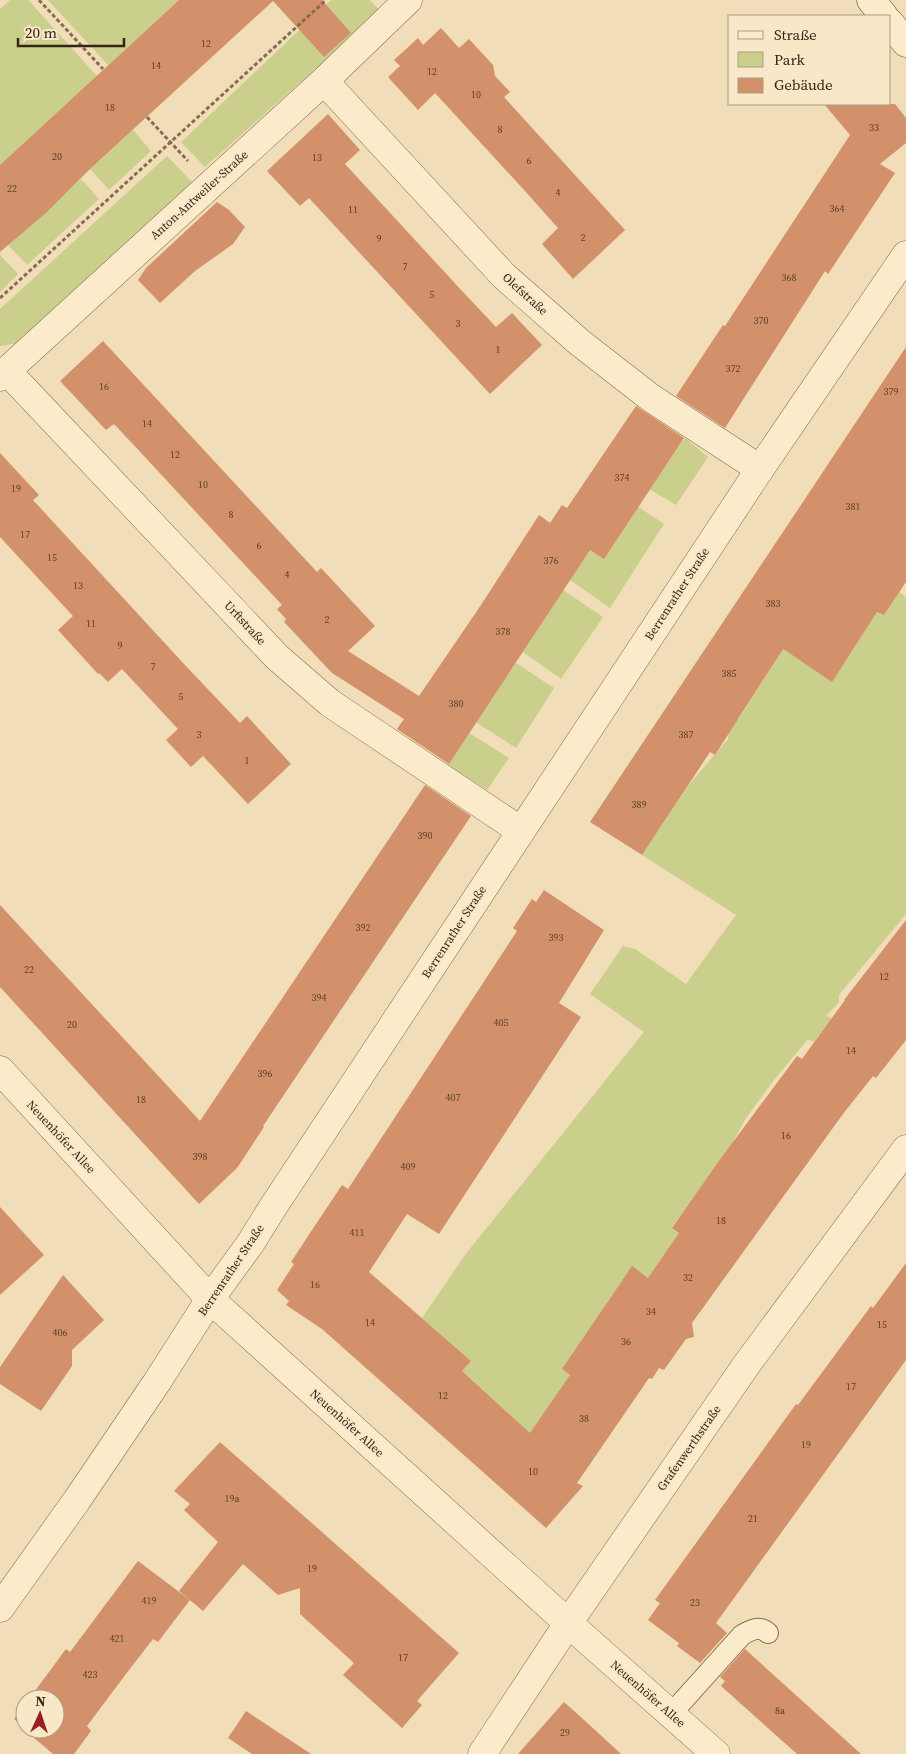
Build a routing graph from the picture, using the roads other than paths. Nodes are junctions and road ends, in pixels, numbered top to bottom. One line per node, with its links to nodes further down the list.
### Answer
1 (871, 0): 3 (street)
2 (397, 4): 6 (street, Anton-Antweiler-Straße)
3 (883, 15)
4 (891, 24): 5 (street)
5 (906, 43)
6 (324, 81): 8 (street, Anton-Antweiler-Straße); 9 (street, Olefstraße)
7 (906, 255): 9 (street, Berrenrather Straße)
8 (3, 374): 10 (street, Urftstraße)
9 (760, 470): 10 (street, Berrenrather Straße)
10 (521, 831): 13 (street, Berrenrather Straße)
11 (0, 1070): 13 (street, Neuenhöfer Allee)
12 (906, 1149): 15 (street, Grafenwerthstraße)
13 (210, 1299): 14 (street, Berrenrather Straße); 15 (street, Neuenhöfer Allee)
14 (0, 1608)
15 (568, 1623): 17 (street, Neuenhöfer Allee); 18 (street, Grafenwerthstraße)
16 (768, 1633): 17 (lane)
17 (671, 1714): 19 (street, Neuenhöfer Allee)
18 (482, 1754)
19 (716, 1754)

